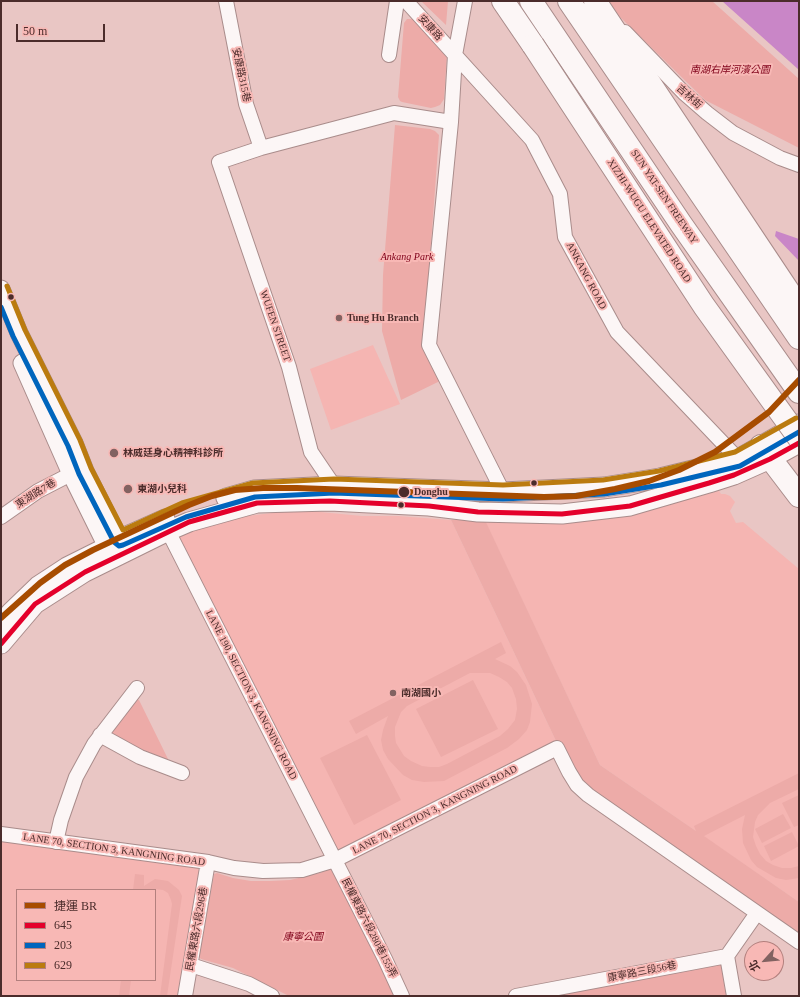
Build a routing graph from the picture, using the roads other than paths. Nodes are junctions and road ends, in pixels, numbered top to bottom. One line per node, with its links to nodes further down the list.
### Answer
1 (226, 1): 13 (street, 安康路315巷)
2 (397, 1): 10 (street)
3 (406, 1): 11 (street, 安康路)
4 (465, 1): 11 (street)
5 (503, 1): 21 (highway, XIZHI-WUGU ELEVATED ROAD, bridge)
6 (531, 1): 19 (highway, SUN YAT-SEN FREEWAY)
7 (569, 1): 18 (highway)
8 (595, 1): 16 (highway)
9 (602, 1): 14 (street, 吉林街)
10 (389, 55)
11 (455, 55): 12 (street); 24 (street, ANKANG ROAD)
12 (451, 122): 13 (street); 27 (street)
13 (261, 148): 26 (street, WUFEN STREET)
14 (799, 166)
15 (1, 290): 31 (street)
16 (799, 307)
17 (1, 316): 25 (street)
18 (799, 338)
19 (799, 392)
20 (799, 424): 23 (main road)
21 (799, 438)
22 (799, 443): 23 (main road)
23 (766, 453): 24 (main road); 28 (highway)
24 (736, 467): 27 (main road); 30 (main road)
25 (71, 474): 29 (street, 東湖路7巷); 31 (street)
26 (334, 486): 27 (main road); 31 (main road)
27 (503, 492)
28 (799, 496)
29 (1, 517)
30 (168, 531): 31 (main road); 39 (street, LANE 190, SECTION 3, KANGNING ROAD)
31 (116, 549): 32 (main road); 33 (main road)
32 (1, 624)
33 (1, 644)
34 (137, 688): 35 (street)
35 (100, 735): 36 (street); 38 (street)
36 (182, 773)
37 (1, 834): 38 (street, LANE 70, SECTION 3, KANGNING ROAD)
38 (56, 842): 40 (street, LANE 70, SECTION 3, KANGNING ROAD)
39 (335, 860): 40 (street, LANE 70, SECTION 3, KANGNING ROAD); 41 (street, LANE 70, SECTION 3, KANGNING ROAD); 47 (street, 民權東路六段280巷155弄)
40 (208, 862): 44 (street, 民權東路六段296巷)
41 (757, 913): 42 (street, LANE 70, SECTION 3, KANGNING ROAD); 43 (street)
42 (799, 942)
43 (728, 956): 48 (street, 康寧路三段56巷); 49 (street)
44 (191, 965): 45 (street, 民權東路六段296巷); 46 (street)
45 (185, 996)
46 (272, 996)
47 (402, 996)
48 (516, 996)
49 (734, 996)

